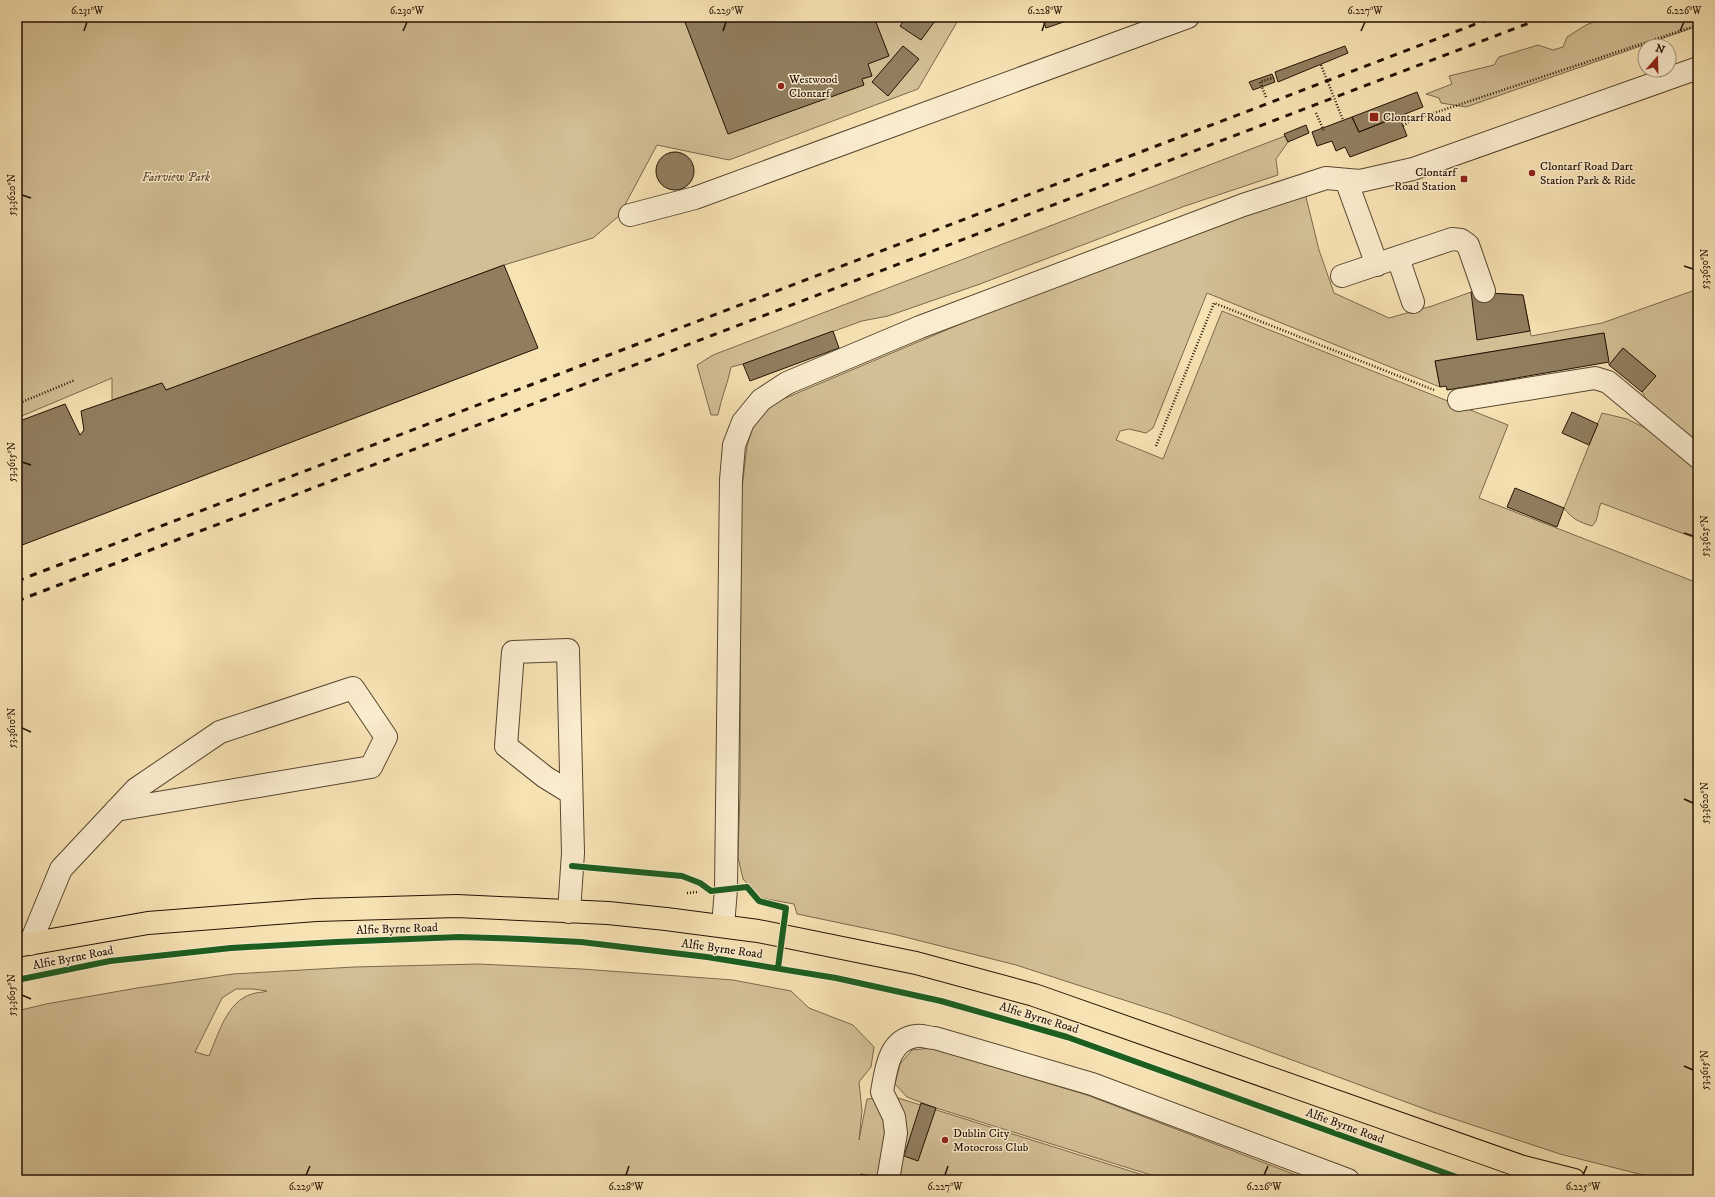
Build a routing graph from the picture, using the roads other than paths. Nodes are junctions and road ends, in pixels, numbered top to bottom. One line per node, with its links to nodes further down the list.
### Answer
1 (1188, 17): 4 (lane)
2 (1698, 68): 3 (lane)
3 (1346, 180): 6 (lane); 15 (lane)
4 (630, 215)
5 (1398, 258): 6 (lane); 8 (lane); 9 (lane)
6 (1377, 265): 7 (lane)
7 (1342, 276)
8 (1484, 291)
9 (1413, 302)
10 (1459, 400): 11 (lane)
11 (1698, 457)
12 (571, 793): 12 (lane); 14 (lane)
13 (116, 810): 13 (lane); 16 (lane)
14 (570, 912): 15 (main road, Alfie Byrne Road); 16 (main road, Alfie Byrne Road)
15 (722, 926): 19 (main road, Alfie Byrne Road)
16 (24, 945)
17 (888, 1180): 18 (lane)
18 (1348, 1180)
19 (1574, 1180)

